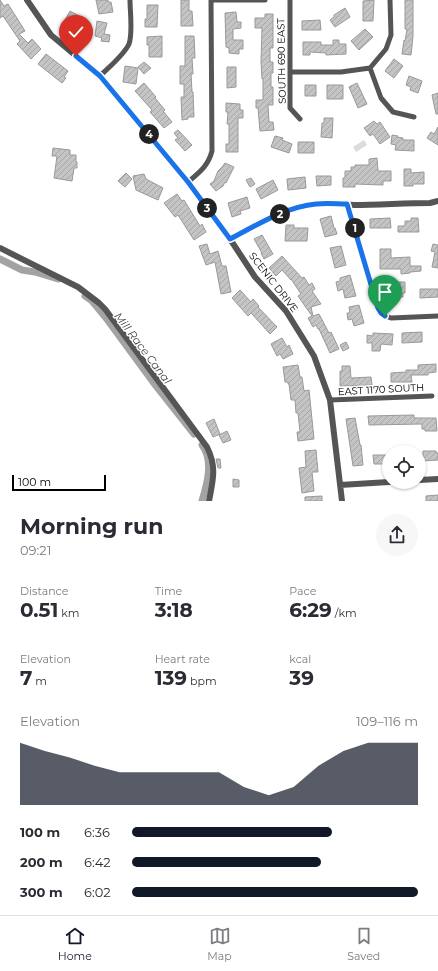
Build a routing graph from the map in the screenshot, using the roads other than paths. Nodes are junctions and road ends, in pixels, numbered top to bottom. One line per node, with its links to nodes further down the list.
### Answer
1 (27, 0): 9 (street, SCENIC DRIVE)
2 (130, 0): 9 (street)
3 (211, 0): 4 (street); 12 (street)
4 (264, 0)
5 (290, 0): 8 (street, SOUTH 690 EAST)
6 (390, 0): 7 (street)
7 (370, 68): 8 (street); 10 (street)
8 (290, 72): 11 (street, SOUTH 690 EAST)
9 (100, 76): 12 (street, SCENIC DRIVE)
10 (414, 117)
11 (300, 120)
12 (188, 182): 15 (street, SCENIC DRIVE)
13 (438, 201): 14 (street)
14 (347, 204): 15 (street); 17 (street)
15 (230, 239): 19 (street, SCENIC DRIVE)
16 (0, 248): 24 (street)
17 (438, 316)
18 (432, 396): 19 (street, EAST 1170 SOUTH)
19 (330, 400): 23 (street, SCENIC DRIVE)
20 (438, 479): 21 (street)
21 (426, 480)
22 (382, 482): 23 (street)
23 (340, 485): 25 (street, SCENIC DRIVE)
24 (209, 501)
25 (342, 501)

